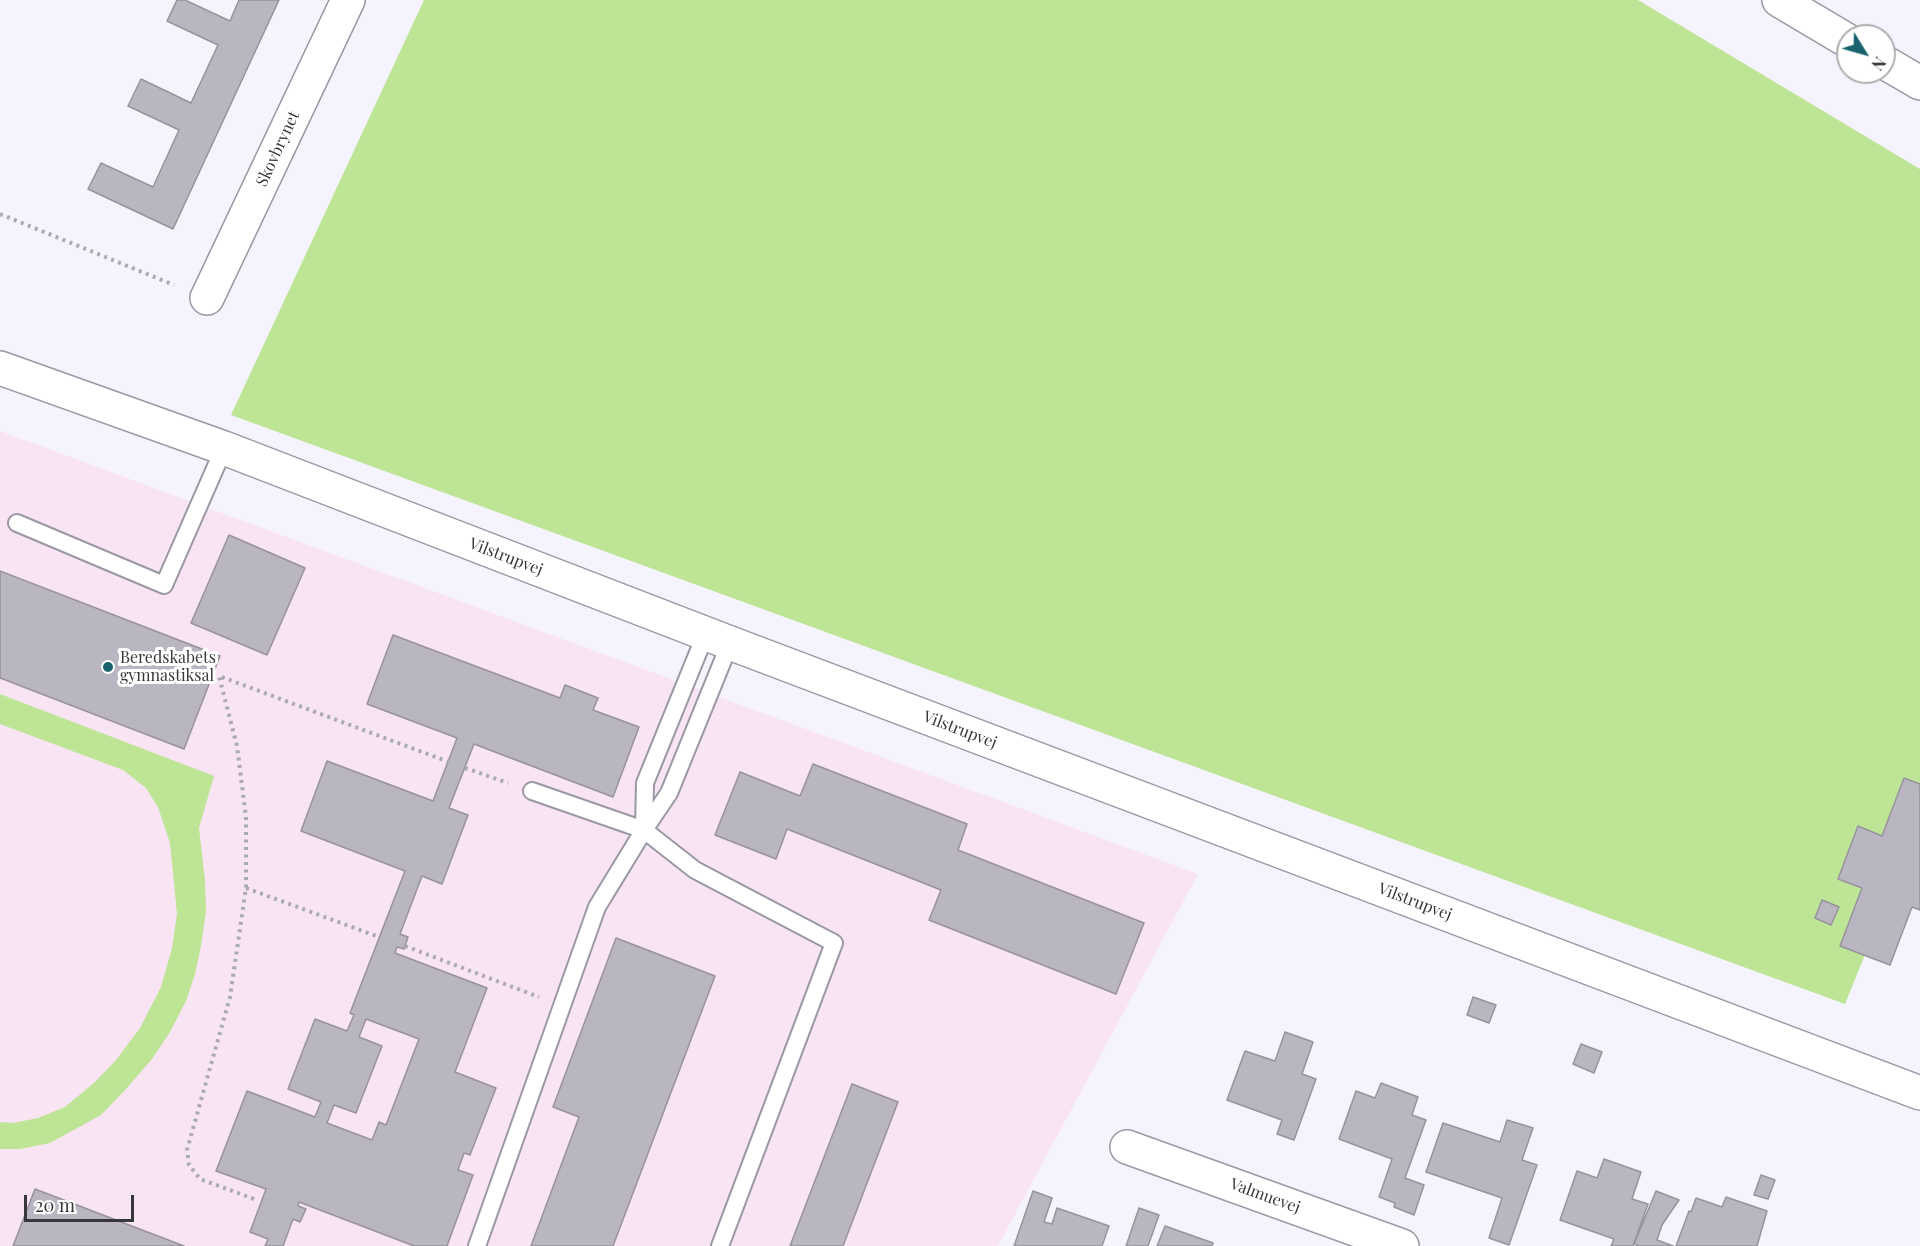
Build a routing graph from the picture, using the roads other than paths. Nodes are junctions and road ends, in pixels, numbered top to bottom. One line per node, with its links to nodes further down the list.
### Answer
1 (348, 0): 6 (street, Skovbrynet)
2 (1779, 0): 3 (street)
3 (1836, 34)
4 (1896, 69): 5 (street)
5 (1920, 83)
6 (207, 298)
7 (0, 368): 8 (street, Vilstrupvej)
8 (224, 448): 9 (lane); 10 (street, Vilstrupvej)
9 (17, 523)
10 (718, 638): 12 (lane); 12 (lane); 13 (street, Vilstrupvej)
11 (532, 791): 12 (lane)
12 (644, 830): 15 (lane); 16 (lane)
13 (1920, 1094)
14 (1127, 1147): 17 (street, Valmuevej)
15 (477, 1246)
16 (720, 1246)
17 (1402, 1246)

